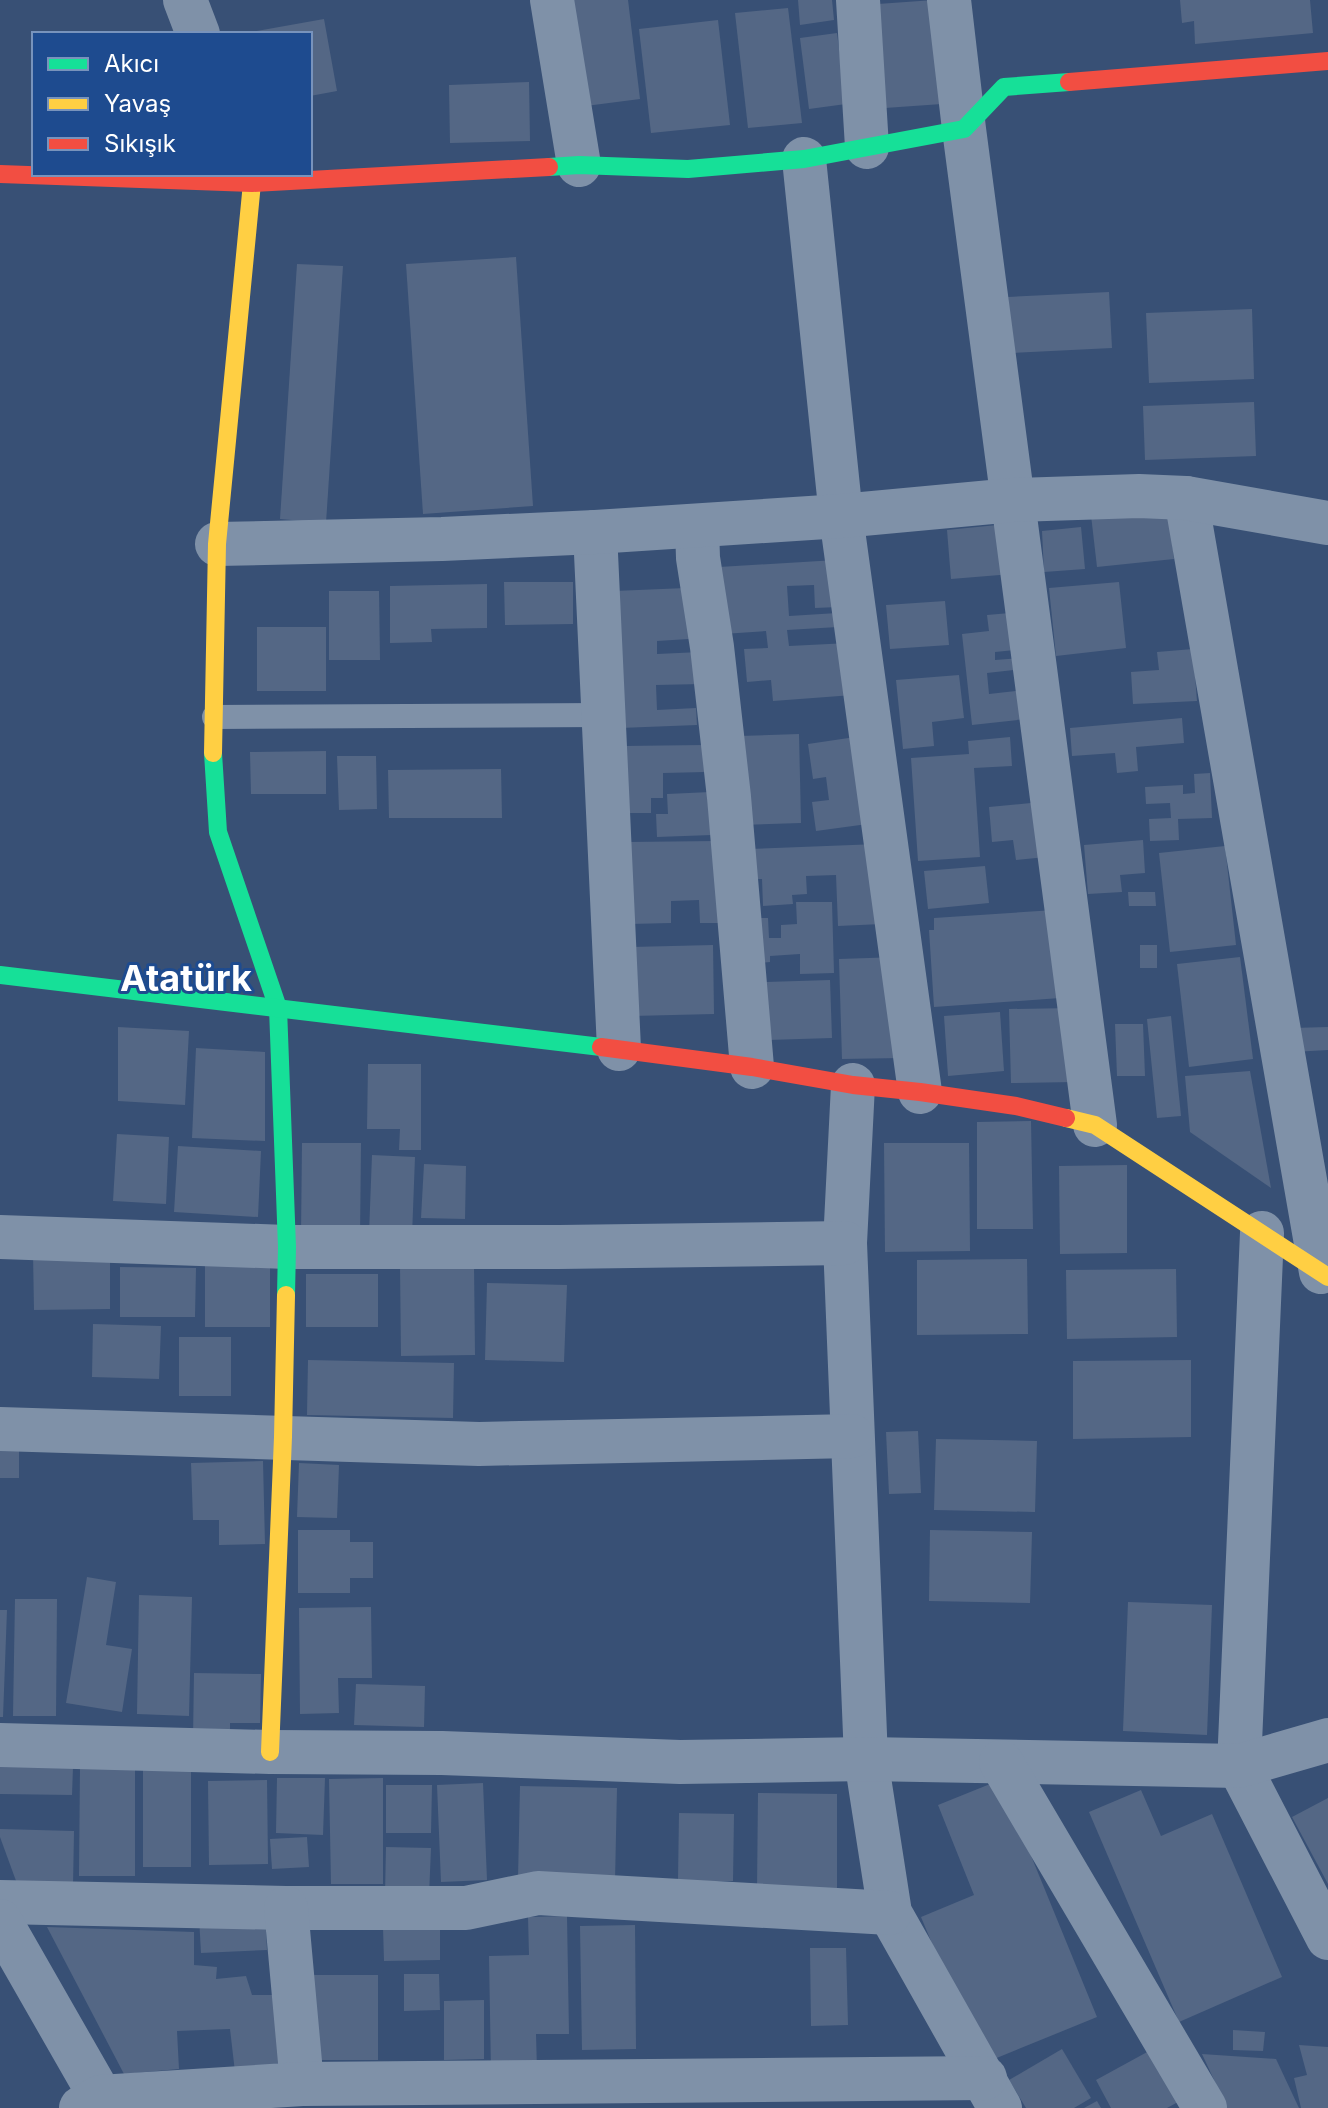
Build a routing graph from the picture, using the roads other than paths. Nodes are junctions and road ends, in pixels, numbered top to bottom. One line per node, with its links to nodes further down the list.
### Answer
1 (185, 0): 5 (street)
2 (552, 0): 10 (street)
3 (858, 0): 8 (street)
4 (949, 0): 7 (street)
5 (197, 32)
6 (1328, 61): 7 (street)
7 (964, 129): 8 (street); 16 (street)
8 (867, 147): 9 (street)
9 (804, 159): 10 (street); 17 (street)
10 (579, 165): 14 (street)
11 (0, 174): 12 (street)
12 (32, 175)
13 (100, 176): 14 (street)
14 (250, 179): 21 (street)
15 (1186, 498): 16 (street); 18 (street); 35 (street)
16 (1013, 500): 17 (street); 30 (street)
17 (841, 516): 19 (street); 29 (street)
18 (1328, 523)
19 (697, 527): 20 (street); 27 (street)
20 (595, 532): 21 (street); 22 (street)
21 (217, 544): 23 (street)
22 (604, 715): 23 (lane); 26 (street)
23 (214, 717): 25 (street)
24 (0, 975): 25 (street)
25 (278, 1008): 26 (street); 34 (street)
26 (619, 1049): 27 (street)
27 (752, 1067): 28 (street)
28 (853, 1085): 29 (street); 33 (street)
29 (920, 1092): 30 (street)
30 (1095, 1125): 31 (street)
31 (1262, 1233): 35 (street); 44 (street)
32 (0, 1237): 34 (street)
33 (845, 1243): 34 (street); 37 (street)
34 (287, 1247): 38 (street)
35 (1325, 1274)
36 (0, 1429): 38 (street)
37 (852, 1436): 38 (street); 42 (street)
38 (283, 1437): 41 (street)
39 (1328, 1740): 44 (street)
40 (0, 1745): 41 (street)
41 (270, 1752): 42 (street)
42 (866, 1759): 43 (street); 47 (street)
43 (1001, 1762): 44 (street); 53 (street)
44 (1239, 1766): 49 (street)
45 (0, 1902): 46 (street)
46 (286, 1908): 47 (street); 50 (street)
47 (890, 1913): 51 (street)
48 (0, 1921): 52 (street)
49 (1328, 1938)
50 (302, 2084): 51 (street); 52 (street)
51 (993, 2093)
52 (96, 2104)
53 (1205, 2108)

